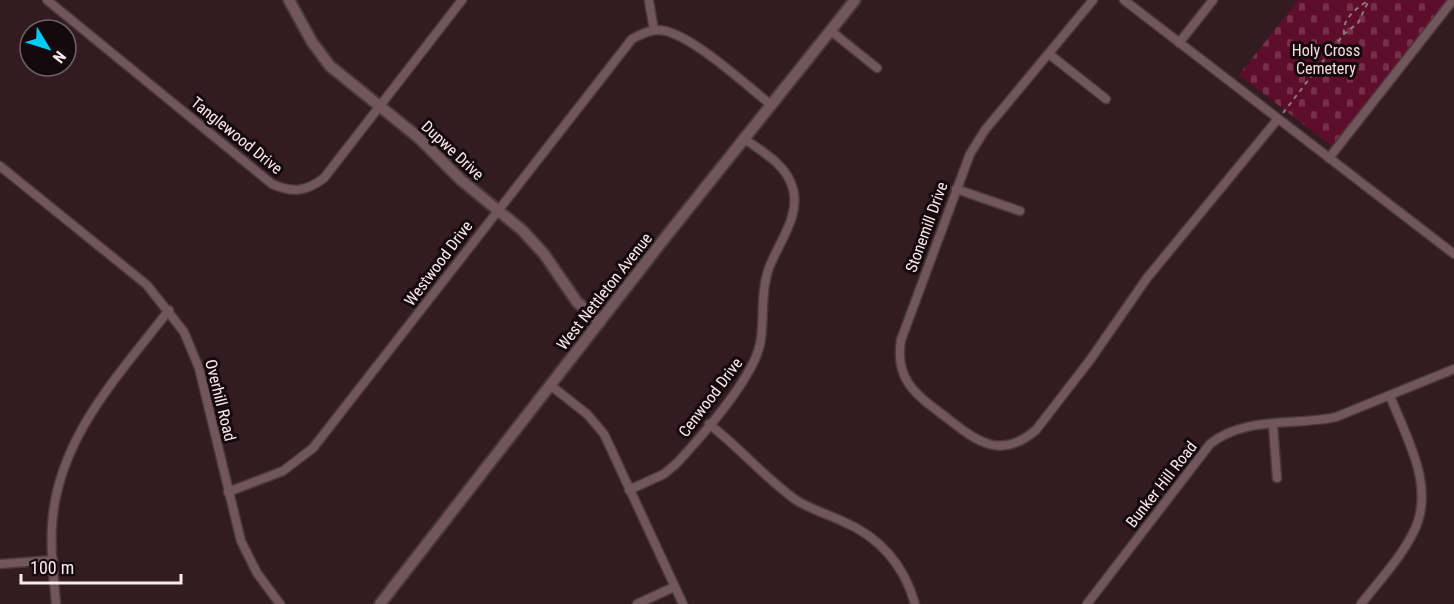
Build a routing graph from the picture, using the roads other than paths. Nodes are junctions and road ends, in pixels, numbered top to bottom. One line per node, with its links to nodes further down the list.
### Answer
1 (47, 0): 17 (street, Tanglewood Drive)
2 (289, 0): 17 (street, Dupwe Drive)
3 (462, 0): 17 (street, Tanglewood Drive)
4 (855, 0): 11 (street, West Nettleton Avenue)
5 (1093, 0): 13 (street, Stonemill Drive)
6 (1124, 0): 12 (street)
7 (1213, 0): 12 (street)
8 (1453, 0): 20 (street)
9 (649, 1): 10 (street)
10 (654, 30): 16 (street); 23 (street, Westwood Drive)
11 (831, 31): 14 (street); 16 (street, West Nettleton Avenue)
12 (1179, 43): 18 (street)
13 (1049, 54): 15 (street); 22 (street, Stonemill Drive)
14 (877, 68)
15 (1106, 99)
16 (770, 105): 19 (street, West Nettleton Avenue)
17 (378, 106): 23 (street, Dupwe Drive)
18 (1277, 120): 20 (street); 22 (street, Stonemill Drive)
19 (743, 138): 27 (street, West Nettleton Avenue); 31 (street, Cenwood Drive)
20 (1329, 159): 25 (street)
21 (0, 166): 26 (street, Overhill Road)
22 (956, 189): 24 (street)
23 (498, 209): 27 (street, Dupwe Drive); 35 (street, Westwood Drive)
24 (1020, 211)
25 (1454, 255)
26 (169, 310): 35 (street, Overhill Road); 36 (street)
27 (600, 322): 29 (street, West Nettleton Avenue)
28 (1454, 369): 30 (street, Bunker Hill Road)
29 (550, 385): 34 (street); 41 (street, West Nettleton Avenue)
30 (1390, 396): 32 (street, Bunker Hill Road); 46 (street)
31 (709, 424): 34 (street, Cenwood Drive); 44 (street)
32 (1273, 425): 33 (street); 45 (street, Bunker Hill Road)
33 (1277, 478)
34 (629, 490): 38 (street)
35 (228, 492): 40 (street, Overhill Road)
36 (53, 560): 37 (street); 39 (street)
37 (0, 564)
38 (674, 587): 42 (street); 43 (street)
39 (56, 604)
40 (280, 604)
41 (380, 604)
42 (637, 604)
43 (683, 604)
44 (915, 604)
45 (1087, 604)
46 (1361, 604)

